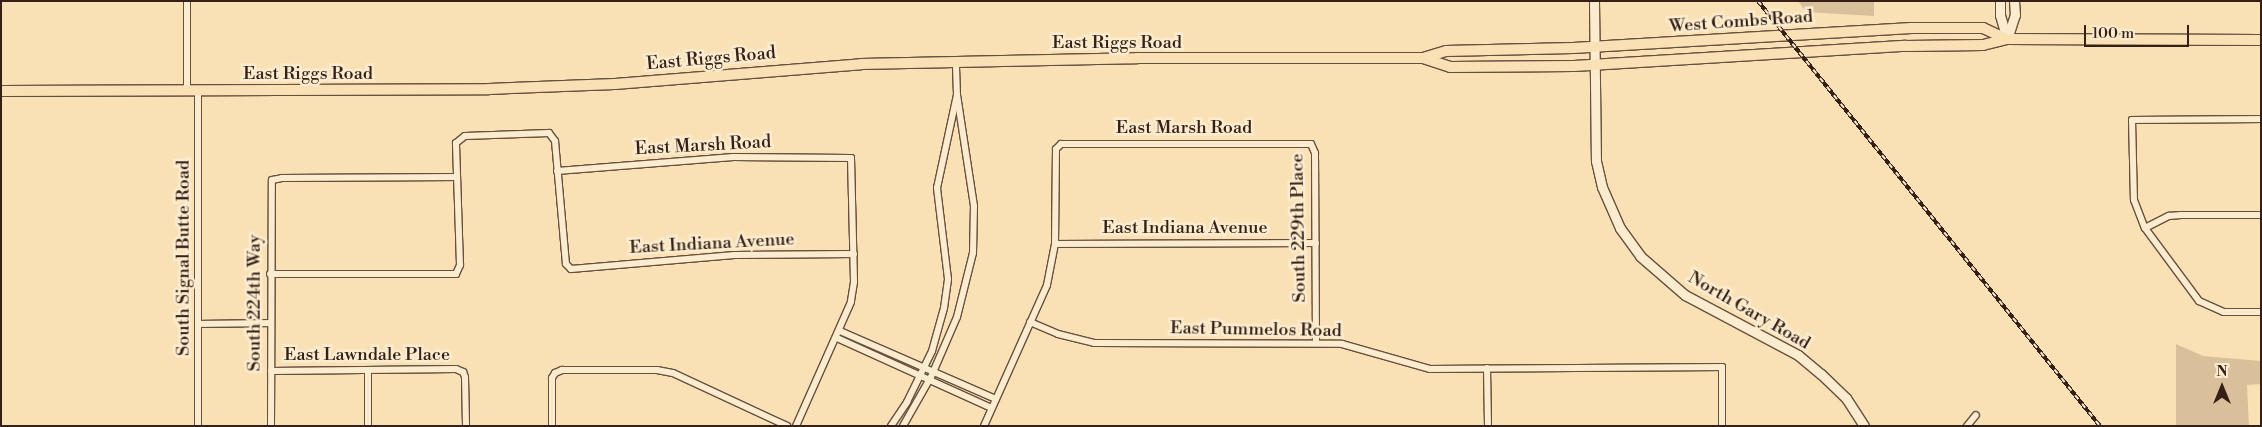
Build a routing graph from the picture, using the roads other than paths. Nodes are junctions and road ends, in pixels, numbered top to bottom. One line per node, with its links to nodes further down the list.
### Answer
1 (187, 1): 11 (street)
2 (1594, 1): 7 (main road, North Gary Road)
3 (2000, 1): 5 (main road)
4 (2014, 1): 5 (main road)
5 (2008, 39): 6 (main road, West Combs Road); 7 (main road, West Combs Road); 10 (main road, West Combs Road)
6 (2261, 40)
7 (1594, 47): 8 (main road, East Riggs Road); 10 (main road, North Gary Road)
8 (1423, 58): 9 (main road, East Riggs Road); 10 (main road, East Riggs Road)
9 (956, 60): 12 (main road, East Riggs Road); 14 (street)
10 (1593, 65): 54 (main road, North Gary Road)
11 (187, 90): 12 (main road, East Riggs Road); 13 (main road, East Riggs Road)
12 (198, 90): 28 (street, South Signal Butte Road)
13 (1, 91)
14 (957, 95): 32 (street); 36 (street)
15 (2261, 120): 20 (street)
16 (1311, 144): 21 (street, South 229th Place); 22 (street, East Marsh Road)
17 (557, 171): 18 (street); 23 (street, East Indiana Avenue); 23 (street, East Marsh Road)
18 (458, 177): 24 (street, South 224th Way); 24 (street)
19 (2261, 215): 20 (street)
20 (2145, 228): 25 (street)
21 (1316, 242): 22 (street, East Indiana Avenue); 31 (street, South 229th Place)
22 (1055, 244): 26 (street)
23 (854, 254): 29 (street)
24 (270, 274): 27 (street, South 224th Way)
25 (2261, 312)
26 (1030, 322): 31 (street, East Pummelos Road); 39 (street)
27 (270, 323): 28 (street); 34 (street, South 224th Way)
28 (199, 324): 42 (street, South Signal Butte Road)
29 (840, 331): 30 (street); 32 (street)
30 (837, 338): 37 (street); 48 (street)
31 (1316, 343): 33 (street, East Pummelos Road)
32 (924, 368): 36 (street); 37 (street)
33 (1487, 368): 52 (street); 53 (street, East Pummelos Road)
34 (271, 370): 35 (street, East Lawndale Place); 43 (street, South 224th Way)
35 (368, 370): 44 (street); 45 (street, East Lawndale Place)
36 (933, 372): 38 (street); 39 (street)
37 (920, 377): 38 (street); 49 (street)
38 (929, 381): 40 (street); 50 (street)
39 (996, 399): 40 (street)
40 (992, 408): 51 (street)
41 (1976, 414): 55 (street)
42 (198, 426)
43 (271, 426)
44 (368, 426)
45 (466, 426)
46 (552, 426): 47 (street)
47 (787, 426)
48 (796, 426)
49 (891, 426)
50 (903, 426)
51 (984, 426)
52 (1488, 426)
53 (1722, 426)
54 (1864, 426)
55 (1967, 426)

